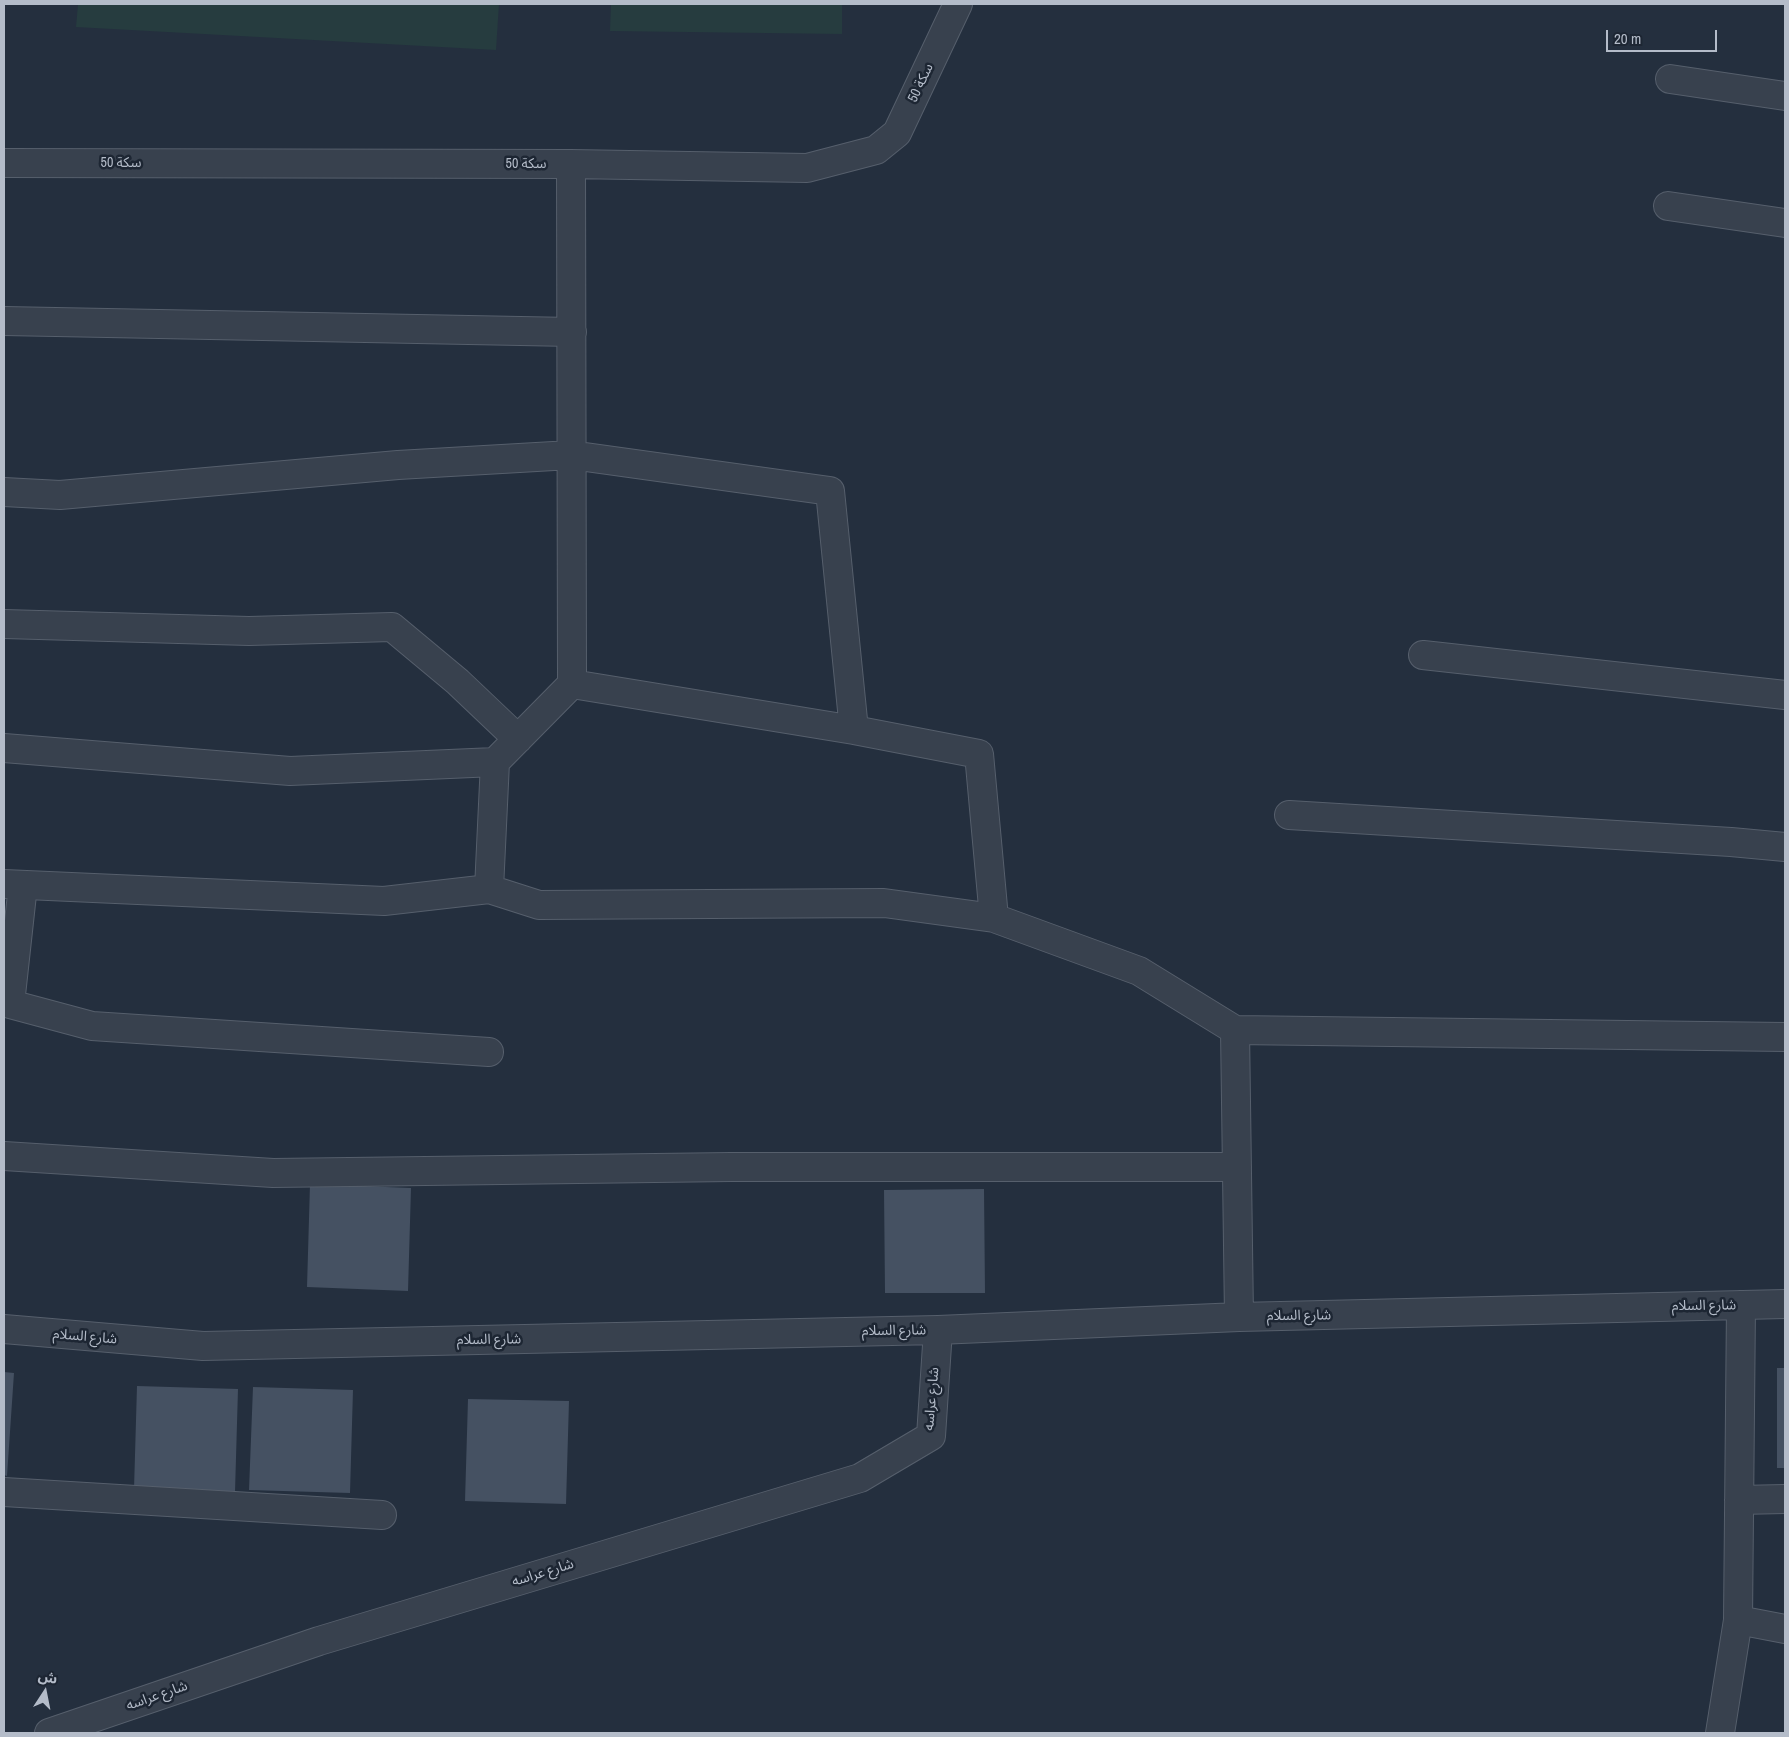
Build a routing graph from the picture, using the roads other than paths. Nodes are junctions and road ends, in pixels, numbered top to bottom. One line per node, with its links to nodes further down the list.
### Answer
1 (958, 4): 5 (street, سكة 50)
2 (1670, 79): 3 (street)
3 (1785, 96)
4 (4, 163): 5 (street, سكة 50)
5 (571, 164): 9 (street)
6 (1668, 206): 7 (street)
7 (1785, 223)
8 (4, 321): 9 (street)
9 (572, 332): 10 (street)
10 (571, 455): 11 (street); 14 (street); 16 (street)
11 (4, 492)
12 (4, 624): 17 (street)
13 (1423, 655): 15 (street)
14 (572, 684): 16 (street); 17 (street)
15 (1785, 696)
16 (854, 730): 24 (street)
17 (518, 739): 19 (street)
18 (4, 748): 19 (street)
19 (495, 762): 23 (street)
20 (1289, 814): 21 (street)
21 (1785, 847)
22 (13, 884): 23 (street); 27 (street)
23 (489, 889): 24 (street)
24 (994, 918): 25 (street)
25 (1235, 1030): 26 (street); 29 (street)
26 (1785, 1037)
27 (489, 1052)
28 (4, 1156): 29 (street)
29 (1236, 1167): 32 (street)
30 (1785, 1304): 31 (street, شارع السلام)
31 (1741, 1305): 32 (street, شارع السلام); 37 (street)
32 (1238, 1317): 34 (street, شارع السلام)
33 (4, 1329): 34 (street, شارع السلام)
34 (938, 1330): 41 (street, شارع عراسه)
35 (4, 1492): 38 (street)
36 (1785, 1499): 37 (street)
37 (1740, 1500): 39 (street)
38 (382, 1515)
39 (1738, 1620): 40 (street); 42 (street)
40 (1785, 1629)
41 (50, 1733)
42 (1720, 1733)

